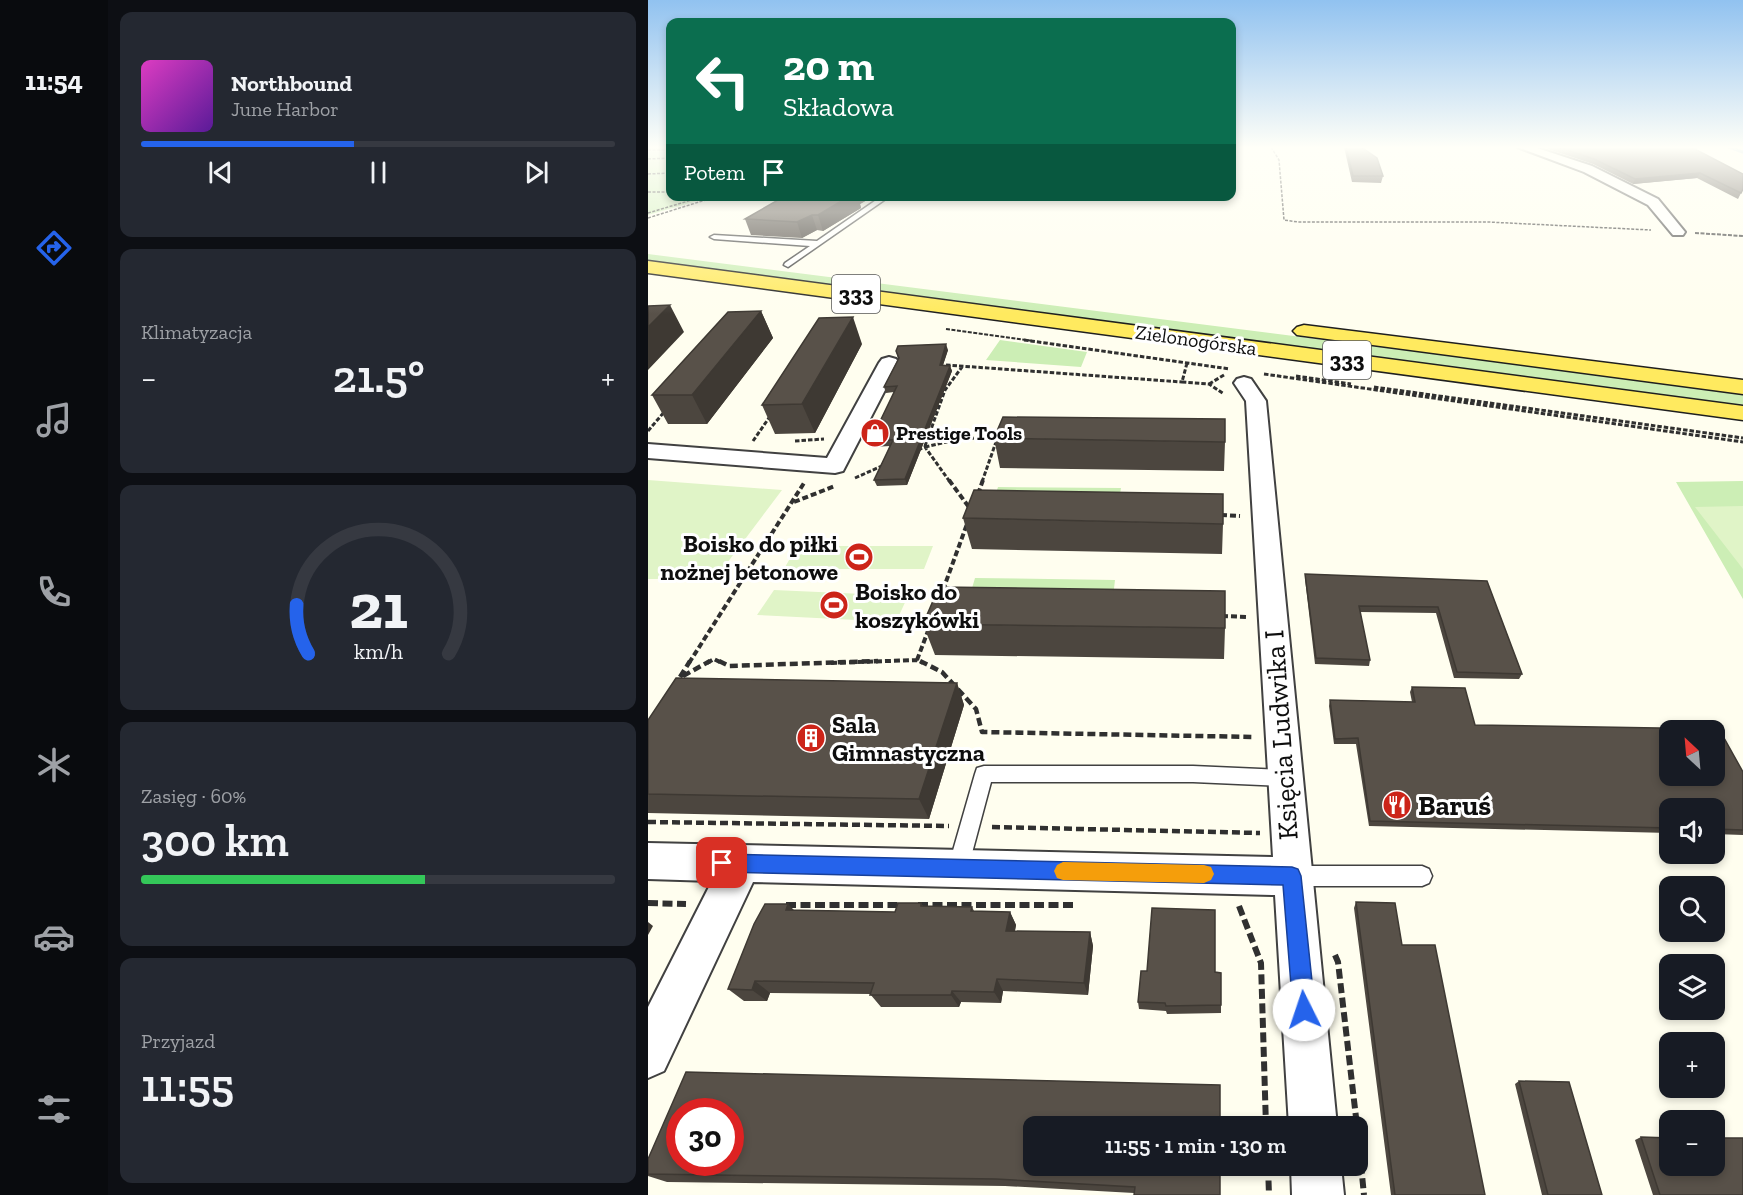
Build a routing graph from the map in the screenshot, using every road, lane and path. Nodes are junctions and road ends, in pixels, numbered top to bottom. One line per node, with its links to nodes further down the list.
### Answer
1 (682, 203): 6 (path)
2 (696, 203): 7 (path)
3 (877, 203): 11 (lane)
4 (1283, 203): 8 (path)
5 (1654, 203): 8 (street)
6 (648, 213)
7 (648, 218)
8 (1678, 232): 9 (path)
9 (1743, 236)
10 (714, 237): 11 (lane)
11 (819, 244): 13 (lane)
12 (767, 262): 13 (main road, 333)
13 (788, 265): 15 (main road, 333)
14 (648, 267): 26 (main road, Zielonogórska / 333)
15 (810, 267)
16 (943, 328): 21 (path)
17 (1286, 329): 23 (main road, Zielonogórska / 333)
18 (889, 363): 34 (street)
19 (942, 365): 20 (path)
20 (963, 367): 22 (path); 31 (path)
21 (1244, 375): 30 (path); 51 (street, Księcia Ludwika I)
22 (1182, 382)
23 (1743, 387)
24 (669, 405): 27 (path)
25 (772, 412): 34 (path)
26 (1743, 413)
27 (648, 431)
28 (998, 439): 29 (path); 31 (path); 31 (path)
29 (1009, 439)
30 (1743, 442)
31 (925, 447): 33 (path)
32 (648, 451): 34 (street)
33 (914, 452)
34 (739, 459)
35 (892, 461): 36 (path)
36 (849, 480)
37 (805, 483): 39 (path)
38 (827, 484): 39 (path)
39 (794, 503): 48 (path)
40 (1220, 515): 41 (path)
41 (1244, 516)
42 (968, 523): 43 (path)
43 (939, 601)
44 (1216, 616): 45 (path)
45 (1251, 617)
46 (932, 622): 47 (path)
47 (917, 660): 48 (path); 50 (path)
48 (680, 677): 49 (path)
49 (674, 687)
50 (1257, 737)
51 (1286, 778): 54 (lane); 55 (street, Księcia Ludwika I)
52 (648, 861): 53 (street)
53 (742, 863): 54 (street); 58 (street)
54 (957, 870): 55 (street)
55 (1292, 876): 56 (lane); 64 (street, Księcia Ludwika I)
56 (1422, 876)
57 (648, 903): 58 (path)
58 (721, 905): 62 (street)
59 (780, 905): 60 (path)
60 (1086, 905)
61 (1227, 906): 63 (path)
62 (648, 1055)
63 (1266, 1116)
64 (1312, 1116)
65 (1268, 1176): 68 (path)
66 (1317, 1176): 69 (street)
67 (1362, 1176): 70 (path)
68 (1269, 1195)
69 (1318, 1195)
70 (1364, 1195)

